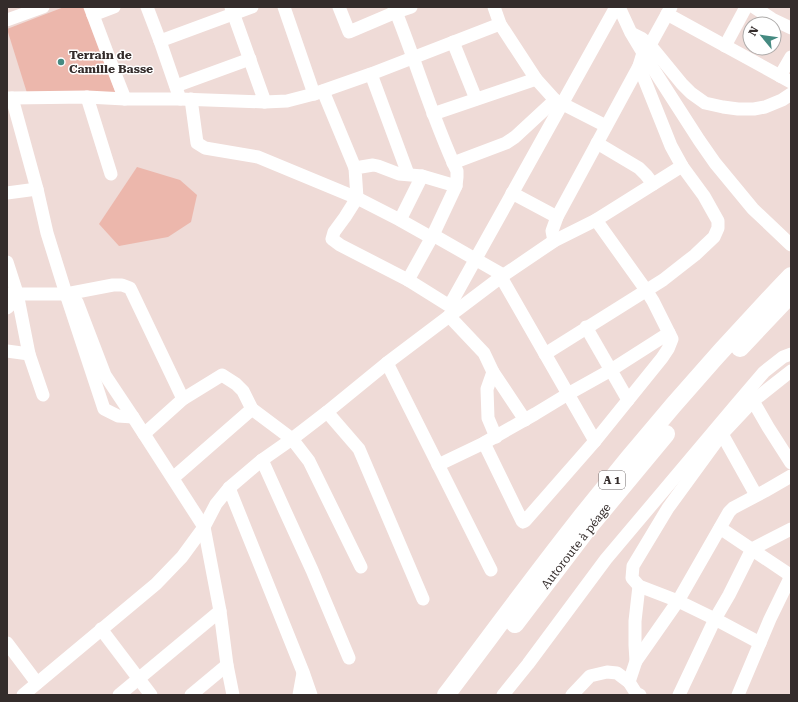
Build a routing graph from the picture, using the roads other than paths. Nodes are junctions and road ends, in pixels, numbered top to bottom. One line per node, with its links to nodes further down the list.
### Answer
1 (43, 7): 17 (street)
2 (114, 7): 14 (street)
3 (147, 7): 20 (street)
4 (252, 7): 15 (street)
5 (284, 7): 30 (street)
6 (339, 7): 13 (street)
7 (411, 7): 13 (street)
8 (494, 7): 18 (street)
9 (616, 7): 38 (street)
10 (620, 7): 23 (street)
11 (746, 7): 22 (street)
12 (754, 7): 19 (street)
13 (395, 10): 25 (street)
14 (91, 11): 35 (street)
15 (233, 11): 20 (street); 26 (street)
16 (669, 11): 22 (street); 23 (street)
17 (7, 20)
18 (500, 24): 21 (street); 28 (street)
19 (791, 28)
20 (160, 41): 32 (street)
21 (453, 42): 25 (street); 36 (street)
22 (725, 46): 29 (street)
23 (644, 55): 31 (street); 40 (street); 43 (street); 59 (street)
24 (791, 56): 29 (street)
25 (414, 57): 27 (street); 39 (street)
26 (250, 59): 32 (street); 37 (street)
27 (371, 74): 30 (street); 46 (street)
28 (536, 79): 36 (street); 38 (street)
29 (786, 79)
30 (318, 92): 37 (street); 44 (street)
31 (791, 94)
32 (183, 95): 35 (street); 37 (street); 53 (street)
33 (87, 97): 34 (street); 35 (street); 45 (street)
34 (10, 98): 50 (street)
35 (125, 99)
36 (476, 99): 39 (street)
37 (265, 102)
38 (559, 102): 40 (street); 42 (street); 52 (street)
39 (433, 114): 42 (street)
40 (606, 126): 41 (street)
41 (597, 143): 48 (street); 54 (street)
42 (453, 163): 49 (street)
43 (682, 166): 48 (street); 65 (street)
44 (355, 168): 46 (street); 53 (street)
45 (111, 174)
46 (408, 174): 47 (street)
47 (422, 176): 49 (street); 55 (street)
48 (653, 184): 56 (street)
49 (456, 186): 57 (street)
50 (37, 189): 51 (street); 68 (street)
51 (7, 193)
52 (512, 193): 54 (street); 60 (street)
53 (357, 198): 55 (street); 64 (street)
54 (557, 217): 58 (street)
55 (400, 220): 57 (street)
56 (596, 220): 58 (street); 65 (street)
57 (432, 237): 60 (street); 64 (street)
58 (554, 241): 62 (street)
59 (791, 245)
60 (476, 260): 62 (street); 70 (street)
61 (7, 262): 67 (street)
62 (502, 276): 70 (street); 75 (street)
63 (791, 276): 130 (highway, A 1)
64 (408, 280): 70 (street)
65 (646, 290): 71 (street); 72 (street)
66 (791, 294): 131 (highway, Autoroute à péage / A 1)
67 (14, 295): 68 (street); 69 (street); 74 (street)
68 (66, 295): 83 (street); 88 (street); 88 (street)
69 (7, 308)
70 (452, 310): 77 (street); 80 (street)
71 (586, 327): 75 (street); 78 (street)
72 (669, 333): 78 (street); 84 (street)
73 (7, 351): 74 (street)
74 (29, 354): 82 (street)
75 (545, 354): 81 (street)
76 (791, 354): 132 (street)
77 (388, 363): 87 (street); 97 (street)
78 (611, 370): 81 (street); 84 (street)
79 (791, 371): 85 (street)
80 (493, 372): 89 (street); 93 (street)
81 (568, 394): 89 (street); 94 (street)
82 (43, 395)
83 (183, 400): 86 (street); 90 (street)
84 (628, 400): 94 (street)
85 (753, 401): 91 (street); 96 (street)
86 (252, 409): 92 (street); 99 (street)
87 (327, 412): 92 (street); 109 (street)
88 (134, 417): 90 (street)
89 (525, 420): 93 (street)
90 (144, 434): 99 (street)
91 (722, 434): 101 (street); 108 (street)
92 (292, 439): 95 (street); 106 (street)
93 (490, 440): 94 (street); 97 (street)
94 (595, 441)
95 (262, 460): 100 (street); 116 (street)
96 (791, 463)
97 (438, 465): 107 (street)
98 (791, 476): 101 (street)
99 (173, 478): 102 (street)
100 (229, 488): 102 (street); 119 (street)
101 (756, 495): 103 (street)
102 (204, 527): 111 (street); 113 (street)
103 (720, 528): 105 (street); 110 (street)
104 (791, 529): 105 (street)
105 (752, 549): 112 (street); 115 (street)
106 (362, 567)
107 (491, 570)
108 (639, 586): 110 (street); 117 (street)
109 (424, 599)
110 (678, 602): 112 (street); 117 (street)
111 (220, 611): 118 (street); 120 (street)
112 (715, 619): 115 (street); 134 (street)
113 (101, 629): 120 (street); 121 (street)
114 (7, 643): 121 (street)
115 (760, 643): 135 (street)
116 (349, 658)
117 (636, 661): 122 (street)
118 (227, 666): 126 (street); 127 (street)
119 (303, 672): 128 (street); 129 (street)
120 (138, 679): 124 (street); 125 (street)
121 (37, 683): 123 (street)
122 (635, 691): 133 (street)
123 (23, 695)
124 (119, 695)
125 (151, 695)
126 (191, 695)
127 (233, 695)
128 (299, 695)
129 (311, 695)
130 (446, 695)
131 (462, 695)
132 (503, 695)
133 (572, 695)
134 (679, 695)
135 (738, 695)

